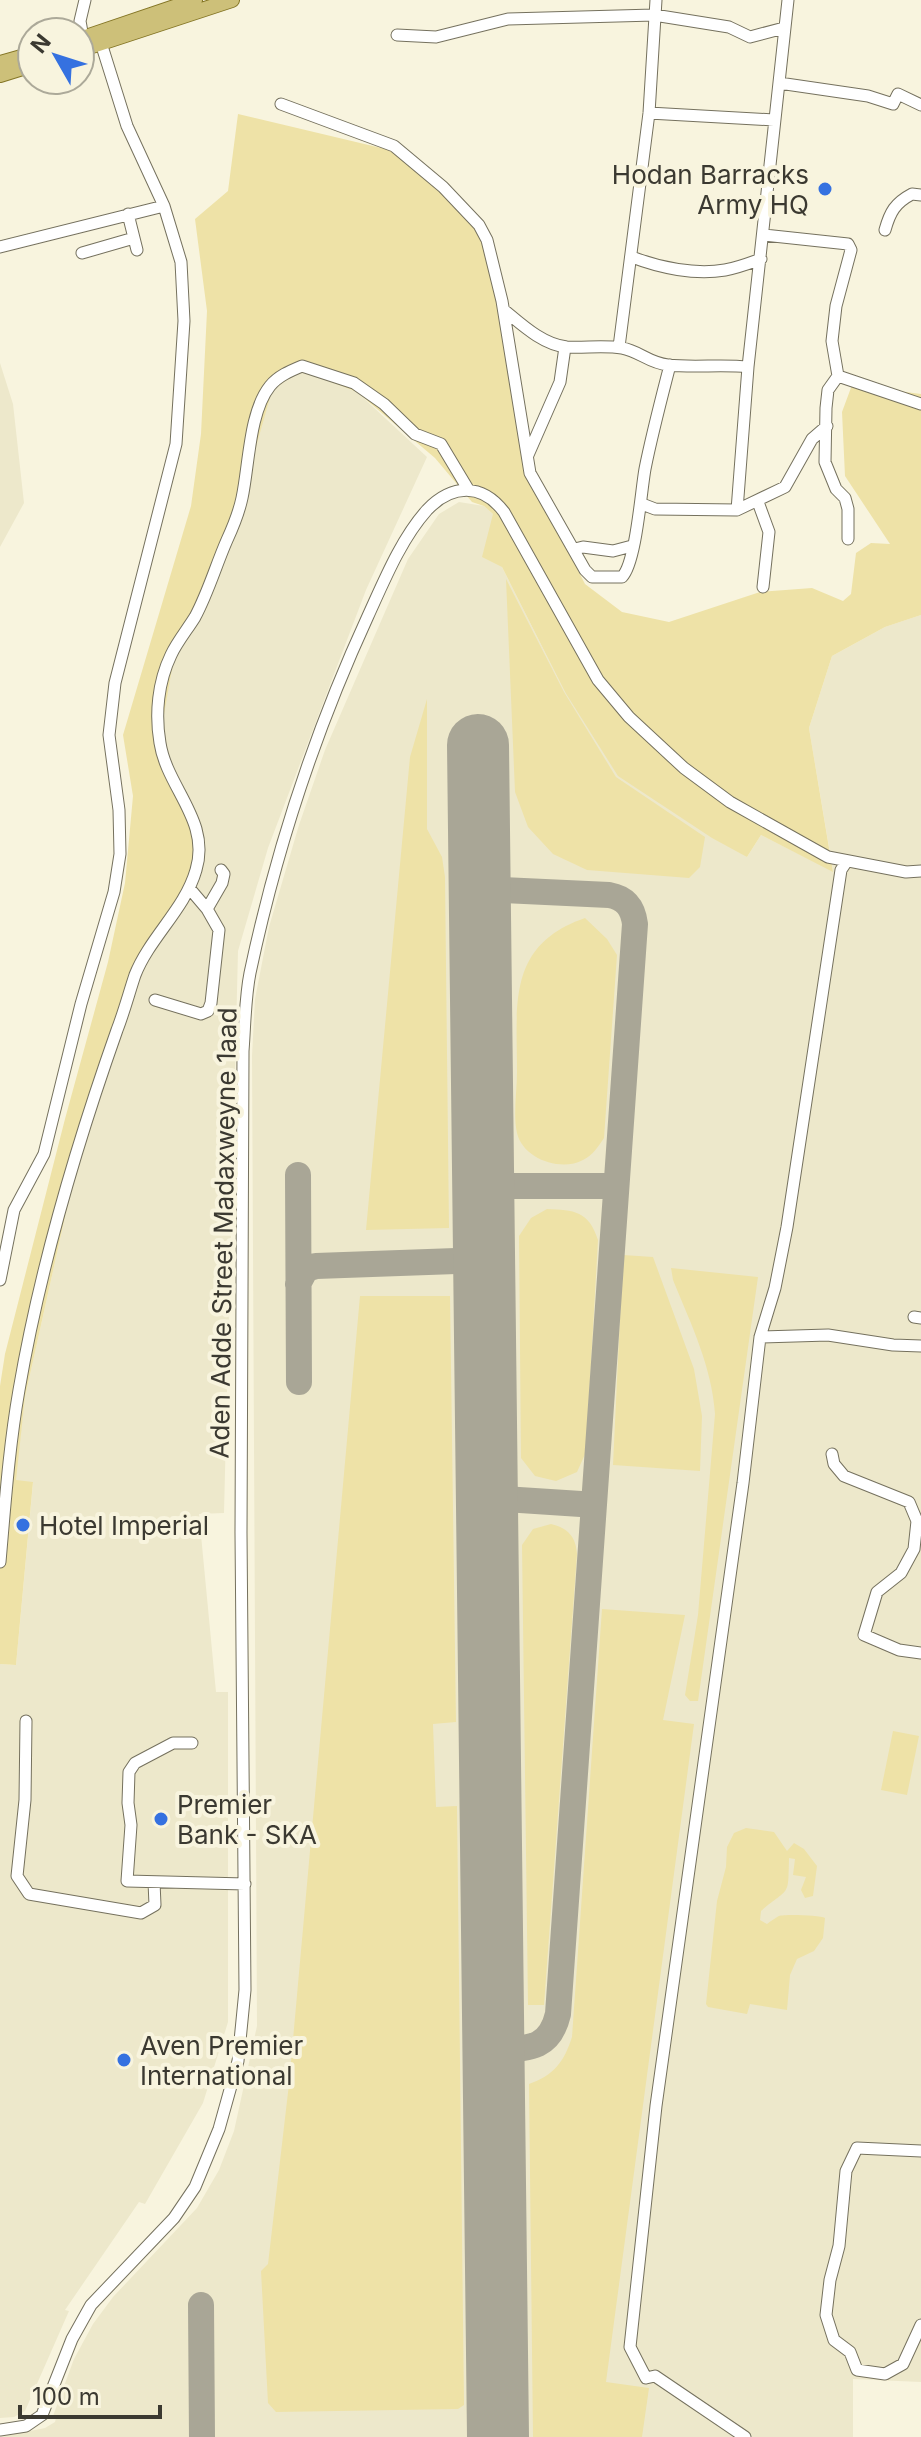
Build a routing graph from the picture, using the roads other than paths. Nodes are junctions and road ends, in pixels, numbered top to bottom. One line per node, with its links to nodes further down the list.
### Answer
1 (195, 0): 8 (main road)
2 (232, 0): 10 (main road)
3 (656, 0): 5 (street)
4 (788, 0): 6 (street)
5 (654, 15): 6 (street); 7 (street); 14 (street)
6 (784, 28): 11 (street)
7 (397, 35)
8 (96, 36)
9 (96, 43): 10 (main road)
10 (101, 43): 17 (street)
11 (779, 83): 13 (street); 15 (street)
12 (281, 104): 25 (street)
13 (921, 105)
14 (649, 113): 15 (street); 23 (street)
15 (774, 120): 20 (street)
16 (921, 195): 19 (street)
17 (164, 206): 18 (street); 48 (street)
18 (128, 214): 21 (street); 22 (street)
19 (885, 230)
20 (764, 235): 24 (street); 30 (street)
21 (0, 247)
22 (82, 253)
23 (632, 257): 24 (street); 27 (street)
24 (761, 259): 29 (street)
25 (504, 310): 26 (street); 33 (street)
26 (565, 347): 27 (street); 33 (street)
27 (619, 347): 28 (street)
28 (670, 365): 29 (street); 36 (street)
29 (748, 367): 37 (street)
30 (838, 376): 31 (street); 32 (street)
31 (921, 404)
32 (827, 426): 35 (street); 38 (street)
33 (528, 456): 40 (street)
34 (468, 489): 42 (street); 45 (street); 57 (street, Aden Adde Street Madaxweyne 1aad)
35 (758, 502): 37 (street); 41 (street)
36 (642, 504): 37 (street); 39 (street)
37 (737, 510)
38 (848, 539)
39 (632, 546): 40 (street); 40 (street)
40 (575, 549)
41 (763, 587)
42 (847, 861): 44 (street); 49 (street)
43 (221, 870): 46 (street)
44 (921, 871)
45 (190, 889): 46 (street); 52 (street)
46 (207, 909): 47 (street)
47 (155, 1000)
48 (0, 1280)
49 (760, 1337): 50 (street); 61 (street)
50 (921, 1346)
51 (832, 1454): 53 (street)
52 (0, 1562)
53 (921, 1653)
54 (26, 1721): 56 (street)
55 (192, 1743): 56 (street)
56 (154, 1882): 57 (street)
57 (245, 1884): 60 (street, Aden Adde Street Madaxweyne 1aad)
58 (921, 2151): 59 (street)
59 (921, 2325)
60 (0, 2430)
61 (745, 2437)

